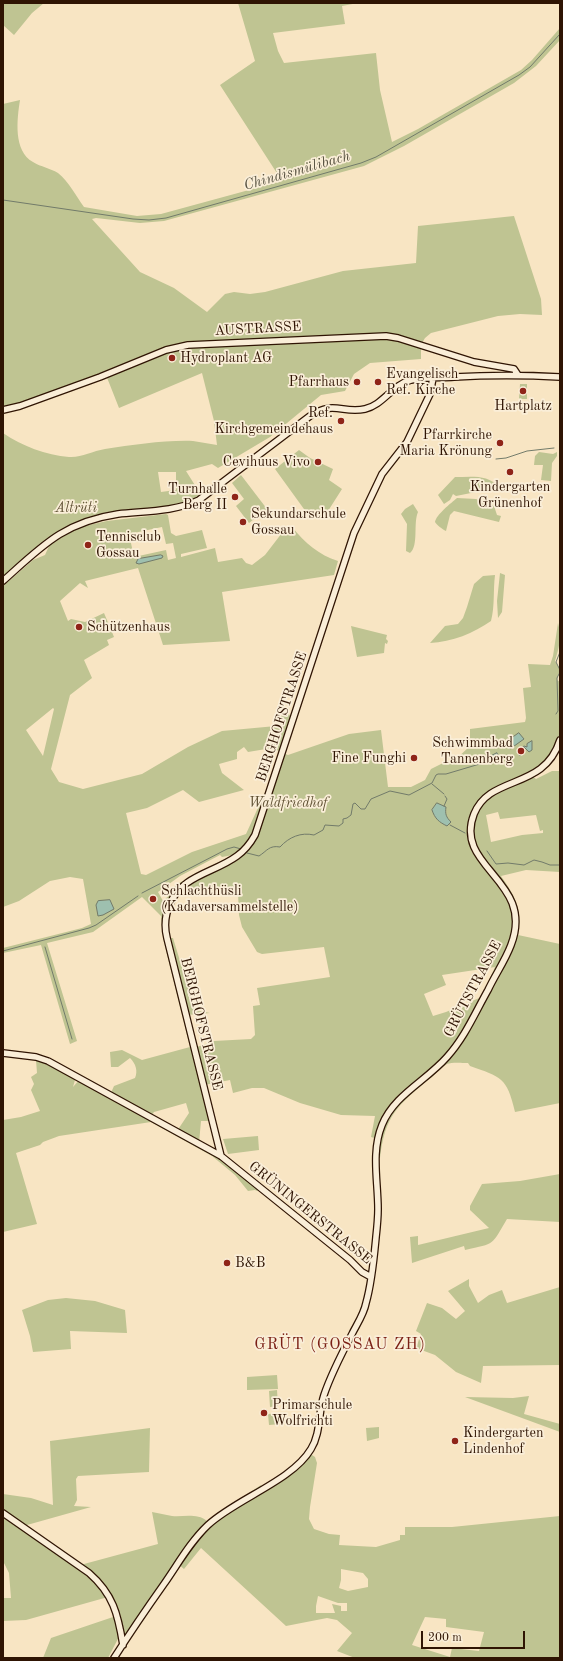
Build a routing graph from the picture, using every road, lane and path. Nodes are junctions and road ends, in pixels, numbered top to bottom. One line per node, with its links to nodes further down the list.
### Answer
1 (518, 375): 2 (street); 3 (street); 4 (street, AUSTRASSE)
2 (560, 377)
3 (433, 378): 5 (street); 8 (street, BERGHOFSTRASSE)
4 (3, 410)
5 (3, 581)
6 (560, 740): 9 (street, GRÜTSTRASSE)
7 (3, 1053): 8 (street, GRÜNINGERSTRASSE)
8 (221, 1156): 9 (street, GRÜNINGERSTRASSE)
9 (371, 1278): 11 (street, GRÜNINGERSTRASSE)
10 (3, 1513): 11 (street)
11 (123, 1645): 12 (street, GRÜNINGERSTRASSE)
12 (114, 1658)

